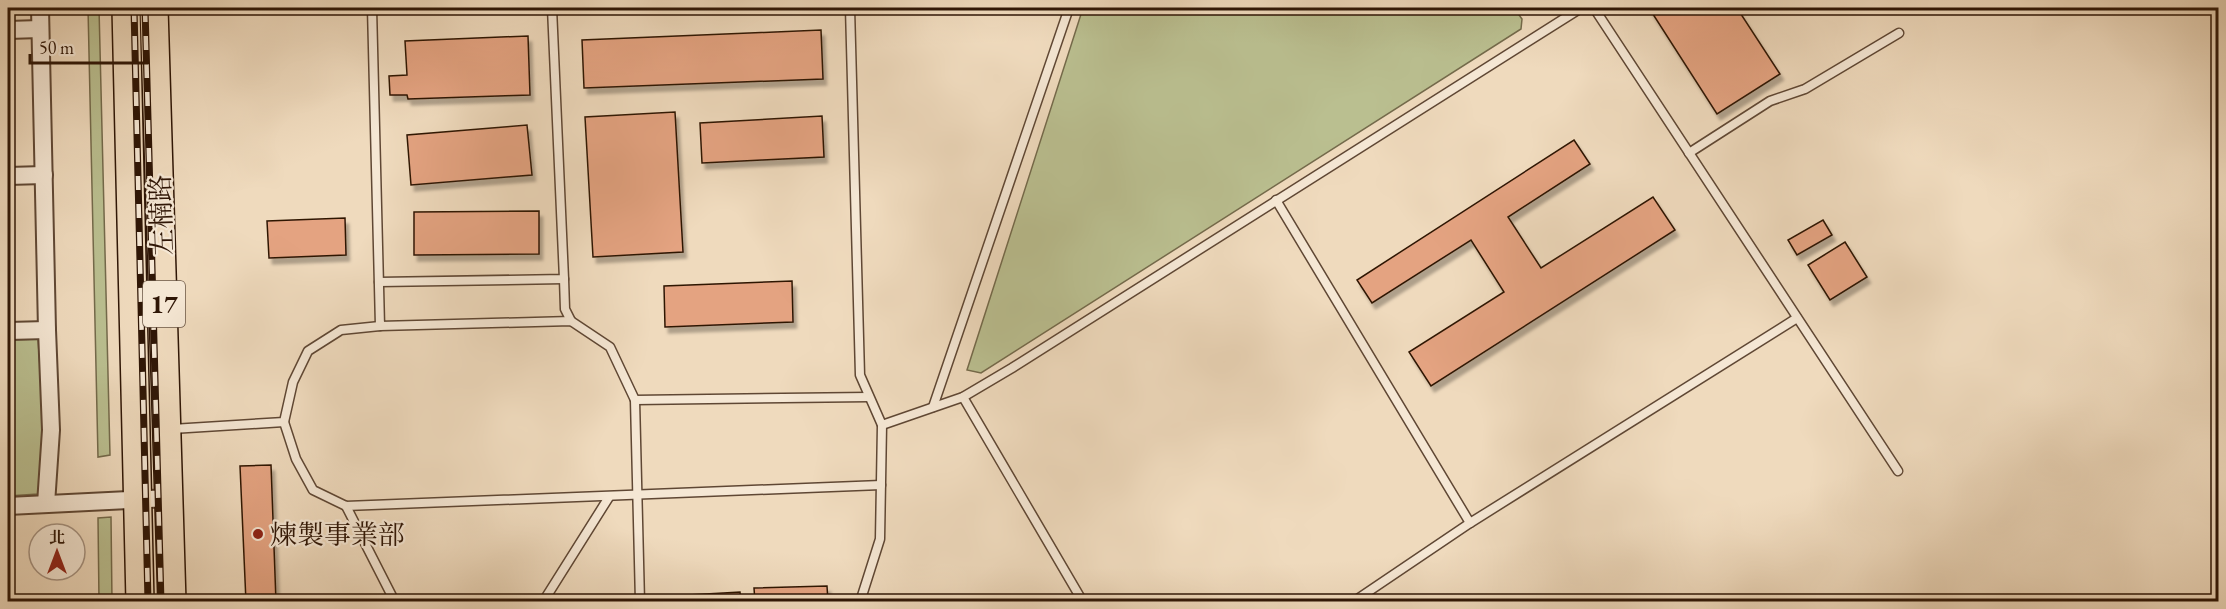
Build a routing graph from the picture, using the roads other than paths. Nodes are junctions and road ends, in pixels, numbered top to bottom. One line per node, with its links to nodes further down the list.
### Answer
1 (40, 8): 10 (street)
2 (126, 8): 36 (main road, 左楠路 / 17)
3 (154, 8): 30 (main road, 左楠路 / 17)
4 (372, 8): 18 (lane)
5 (552, 8): 17 (lane)
6 (850, 8): 24 (lane)
7 (1070, 8): 27 (lane)
8 (1581, 8): 16 (lane)
9 (1594, 8): 13 (lane)
10 (40, 29): 11 (street); 14 (street)
11 (8, 30)
12 (1899, 33): 13 (lane)
13 (1689, 153): 19 (lane)
14 (44, 175): 15 (street); 22 (street)
15 (8, 176)
16 (1276, 200): 25 (lane); 40 (lane)
17 (564, 279): 18 (lane); 20 (lane)
18 (379, 282): 21 (lane)
19 (1797, 318): 31 (lane); 40 (lane)
20 (571, 321): 21 (lane); 26 (lane)
21 (380, 326): 28 (lane)
22 (47, 330): 23 (street); 37 (street)
23 (8, 331)
24 (868, 397): 26 (lane); 29 (lane)
25 (963, 397): 27 (lane); 47 (lane)
26 (635, 400): 33 (lane)
27 (933, 407): 29 (lane)
28 (284, 422): 30 (lane); 39 (lane)
29 (882, 425): 32 (lane)
30 (168, 429): 35 (main road, 左楠路 / 17)
31 (1898, 471)
32 (881, 485): 33 (lane); 46 (lane)
33 (637, 496): 34 (lane); 45 (lane)
34 (609, 497): 39 (lane); 44 (lane)
35 (169, 498): 36 (street); 42 (main road, 左楠路 / 17)
36 (139, 500): 37 (street); 41 (main road, 左楠路 / 17)
37 (46, 504): 38 (street)
38 (8, 506)
39 (346, 506): 43 (lane)
40 (1470, 523): 48 (lane)
41 (140, 602)
42 (172, 602)
43 (395, 602)
44 (543, 602)
45 (640, 602)
46 (860, 602)
47 (1083, 602)
48 (1353, 602)

